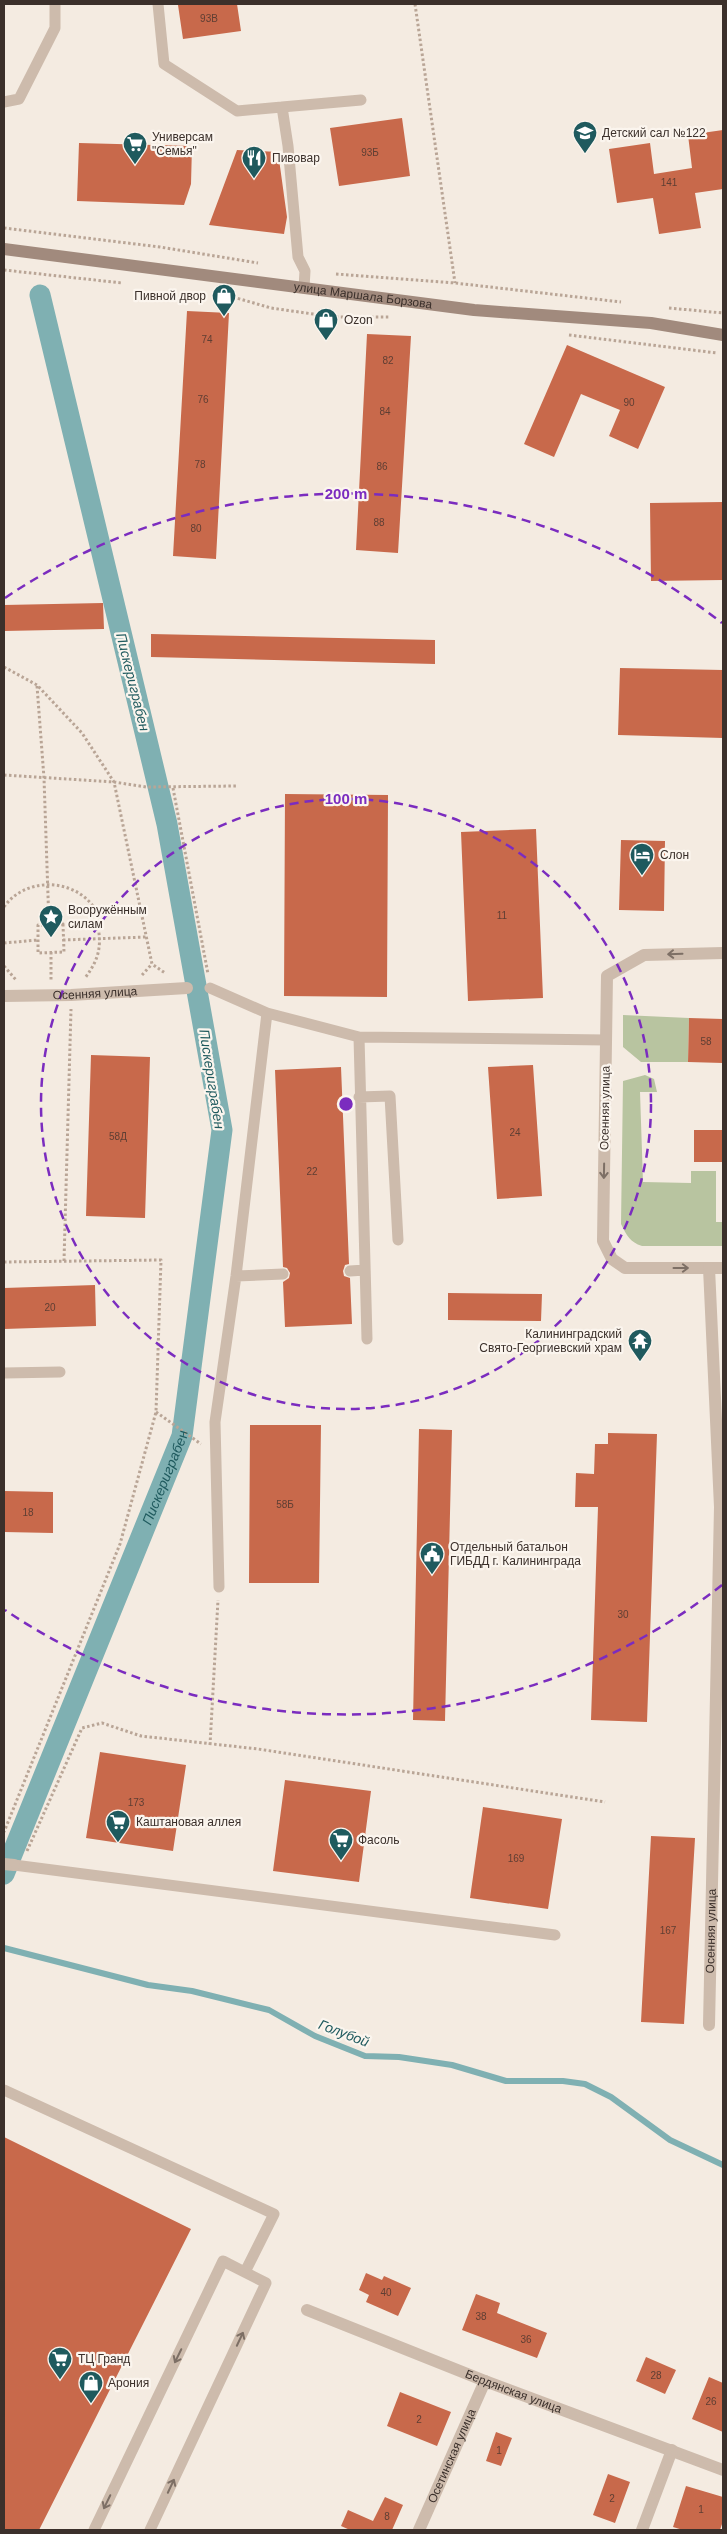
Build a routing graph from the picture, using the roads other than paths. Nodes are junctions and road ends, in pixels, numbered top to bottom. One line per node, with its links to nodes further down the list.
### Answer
1 (55, 4): 4 (lane)
2 (158, 4): 5 (lane)
3 (361, 100): 5 (lane)
4 (4, 102)
5 (282, 107): 7 (lane)
6 (4, 249): 7 (main road, улица Маршала Борзова)
7 (304, 288): 8 (main road, улица Маршала Борзова)
8 (723, 334)
9 (723, 953): 15 (street, Осенняя улица, one-way to 15)
10 (187, 988): 12 (street, Осенняя улица)
11 (210, 988): 13 (lane)
12 (4, 996)
13 (267, 1013): 14 (lane); 23 (lane)
14 (358, 1037): 15 (lane); 16 (lane)
15 (606, 1040): 18 (street, Осенняя улица, one-way to 18)
16 (359, 1097): 17 (lane); 20 (lane)
17 (398, 1240)
18 (709, 1268): 19 (street, Осенняя улица); 30 (street, Осенняя улица)
19 (723, 1268)
20 (365, 1270): 21 (lane); 24 (lane)
21 (350, 1271)
22 (283, 1274): 23 (lane)
23 (236, 1276): 27 (lane)
24 (368, 1339)
25 (60, 1372): 26 (lane)
26 (4, 1373)
27 (219, 1587)
28 (13, 1865): 29 (lane)
29 (556, 1935)
30 (709, 2025)
31 (4, 2090): 32 (lane)
32 (245, 2272): 37 (lane, one-way to 37); 38 (lane, one-way to 32)
33 (307, 2310): 34 (street, Бердянская улица)
34 (485, 2382): 35 (street, Бердянская улица); 39 (street, Осетинская улица)
35 (672, 2450): 36 (street, Бердянская улица); 40 (street)
36 (723, 2470)
37 (94, 2530)
38 (150, 2530)
39 (419, 2530)
40 (642, 2530)

